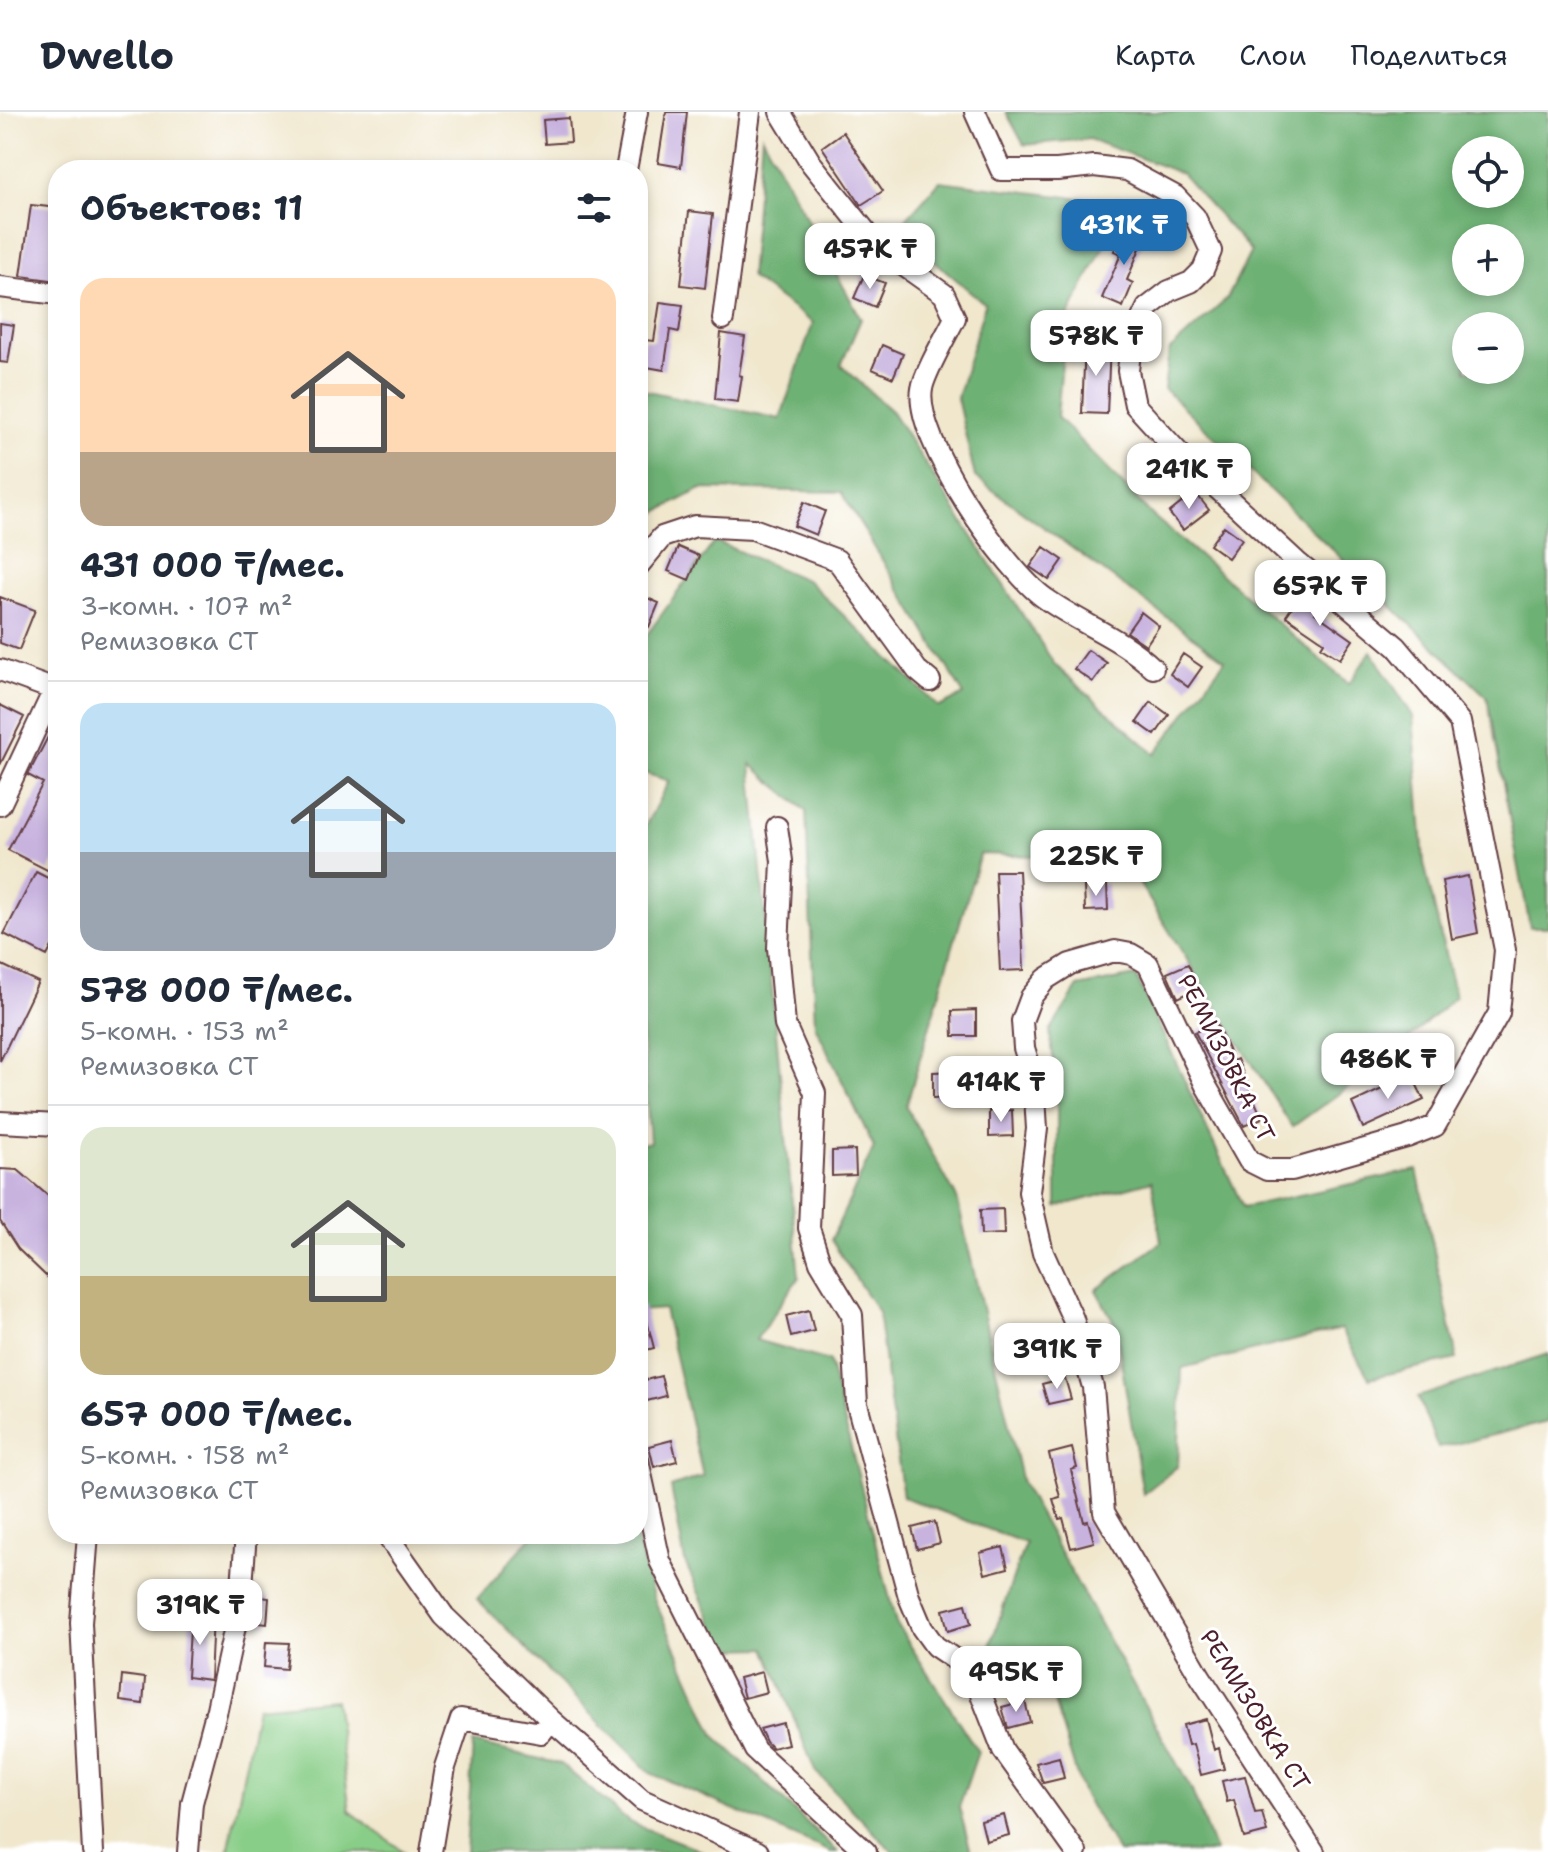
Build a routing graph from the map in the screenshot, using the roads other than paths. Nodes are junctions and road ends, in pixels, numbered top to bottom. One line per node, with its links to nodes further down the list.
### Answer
1 (637, 112): 5 (street)
2 (750, 112): 8 (street)
3 (780, 112): 10 (street)
4 (975, 112): 30 (street, РЕМИЗОВКА СТ)
5 (628, 160)
6 (0, 287): 7 (street)
7 (48, 293)
8 (723, 319)
9 (648, 554): 12 (street)
10 (1153, 668)
11 (0, 670): 13 (street)
12 (930, 681)
13 (48, 688)
14 (48, 707): 15 (street)
15 (0, 805)
16 (777, 827): 29 (street)
17 (0, 1122): 18 (street)
18 (48, 1124)
19 (648, 1506): 28 (street)
20 (87, 1544): 24 (street)
21 (245, 1544): 25 (street)
22 (393, 1544): 23 (street)
23 (551, 1720): 26 (street); 27 (street)
24 (93, 1852)
25 (188, 1852)
26 (431, 1852)
27 (758, 1852)
28 (866, 1852)
29 (1076, 1852)
30 (1314, 1852)

